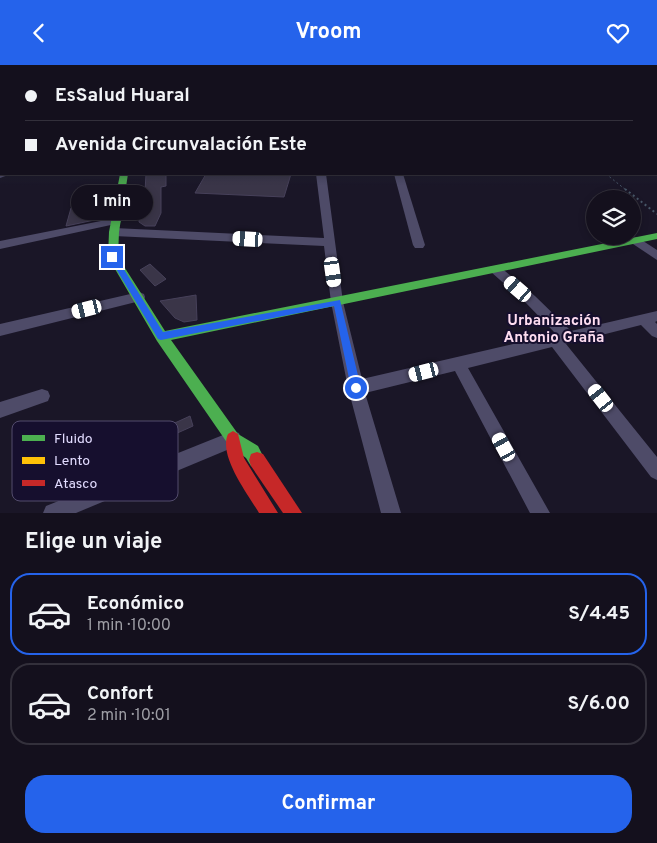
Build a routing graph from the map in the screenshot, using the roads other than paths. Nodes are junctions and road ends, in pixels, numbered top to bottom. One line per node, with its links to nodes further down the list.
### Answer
1 (124, 175): 4 (street)
2 (321, 175): 7 (street)
3 (398, 175): 10 (street)
4 (115, 226): 7 (street); 9 (street); 14 (street)
5 (657, 236): 6 (street)
6 (641, 240)
7 (328, 242): 15 (street)
8 (641, 244): 12 (street)
9 (0, 245)
10 (419, 245)
11 (617, 245): 13 (street)
12 (657, 256)
13 (495, 269): 15 (street); 20 (street)
14 (139, 297): 17 (street); 19 (street)
15 (337, 302): 19 (street); 22 (street)
16 (650, 318): 18 (street); 20 (street)
17 (0, 331)
18 (657, 332)
19 (161, 337): 25 (street)
20 (562, 338): 21 (street); 27 (street)
21 (458, 363): 22 (street); 33 (street)
22 (356, 388): 32 (street)
23 (42, 396): 24 (street)
24 (0, 410)
25 (233, 439): 26 (street); 30 (street); 31 (street)
26 (178, 462)
27 (657, 471)
28 (82, 501): 29 (street)
29 (53, 513)
30 (269, 513)
31 (293, 513)
32 (391, 513)
33 (540, 513)

